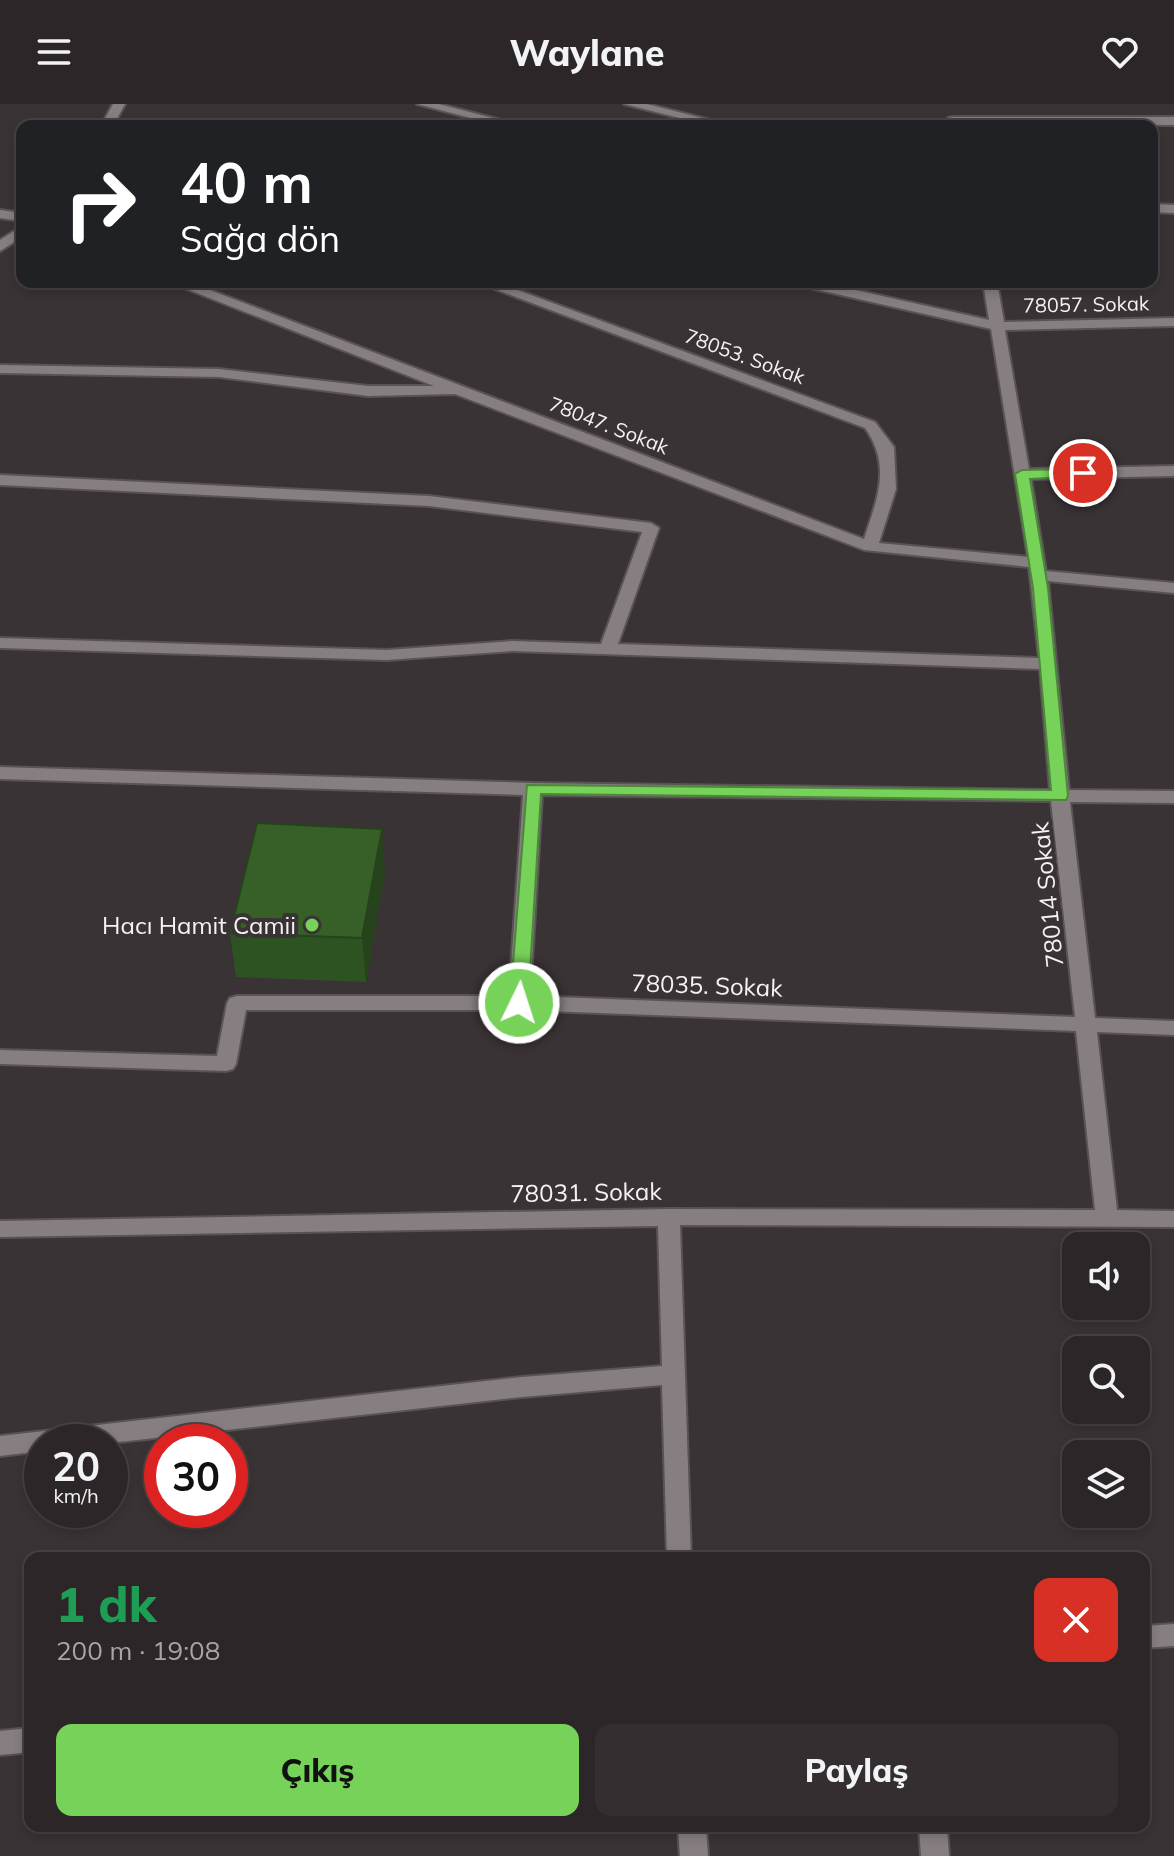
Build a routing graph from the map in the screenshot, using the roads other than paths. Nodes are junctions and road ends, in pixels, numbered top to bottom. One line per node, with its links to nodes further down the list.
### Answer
1 (423, 104): 3 (street)
2 (630, 104): 4 (street)
3 (492, 120)
4 (701, 120)
5 (16, 235): 6 (street)
6 (0, 247)
7 (192, 288): 14 (street, 78047. Sokak)
8 (499, 288): 18 (street, 78053. Sokak)
9 (828, 288): 12 (street, 78057. Sokak)
10 (991, 288): 12 (street, 78014 Sokak)
11 (1174, 322): 12 (street, 78057. Sokak)
12 (998, 326): 16 (street, 78014 Sokak)
13 (0, 369): 14 (street)
14 (461, 390): 18 (street, 78047. Sokak)
15 (1174, 471): 16 (street)
16 (1022, 474): 19 (street, 78014 Sokak)
17 (0, 480): 22 (street)
18 (870, 547): 19 (street, 78047. Sokak)
19 (1037, 569): 20 (street, 78047. Sokak); 23 (street, 78014 Sokak)
20 (1174, 588)
21 (0, 643): 22 (street)
22 (608, 649): 23 (street)
23 (1048, 664): 26 (street, 78014 Sokak)
24 (0, 773): 25 (street)
25 (533, 789): 26 (street); 28 (street)
26 (1060, 796): 27 (street); 29 (street, 78014 Sokak)
27 (1174, 797)
28 (519, 1003): 29 (street, 78035. Sokak); 31 (street, 78035. Sokak)
29 (1085, 1027): 30 (street, 78035. Sokak); 33 (street, 78014 Sokak)
30 (1174, 1028)
31 (0, 1057)
32 (669, 1217): 33 (street, 78031. Sokak); 35 (street, 78031. Sokak); 36 (street)
33 (1107, 1217): 34 (street, 78031. Sokak)
34 (1174, 1219)
35 (0, 1229)
36 (673, 1375): 37 (street); 38 (street)
37 (0, 1446)
38 (679, 1552)
39 (1174, 1635): 40 (street)
40 (1150, 1637)
41 (24, 1741): 42 (street)
42 (0, 1743)
43 (692, 1832): 45 (street)
44 (933, 1832): 46 (street)
45 (694, 1856)
46 (935, 1856)

